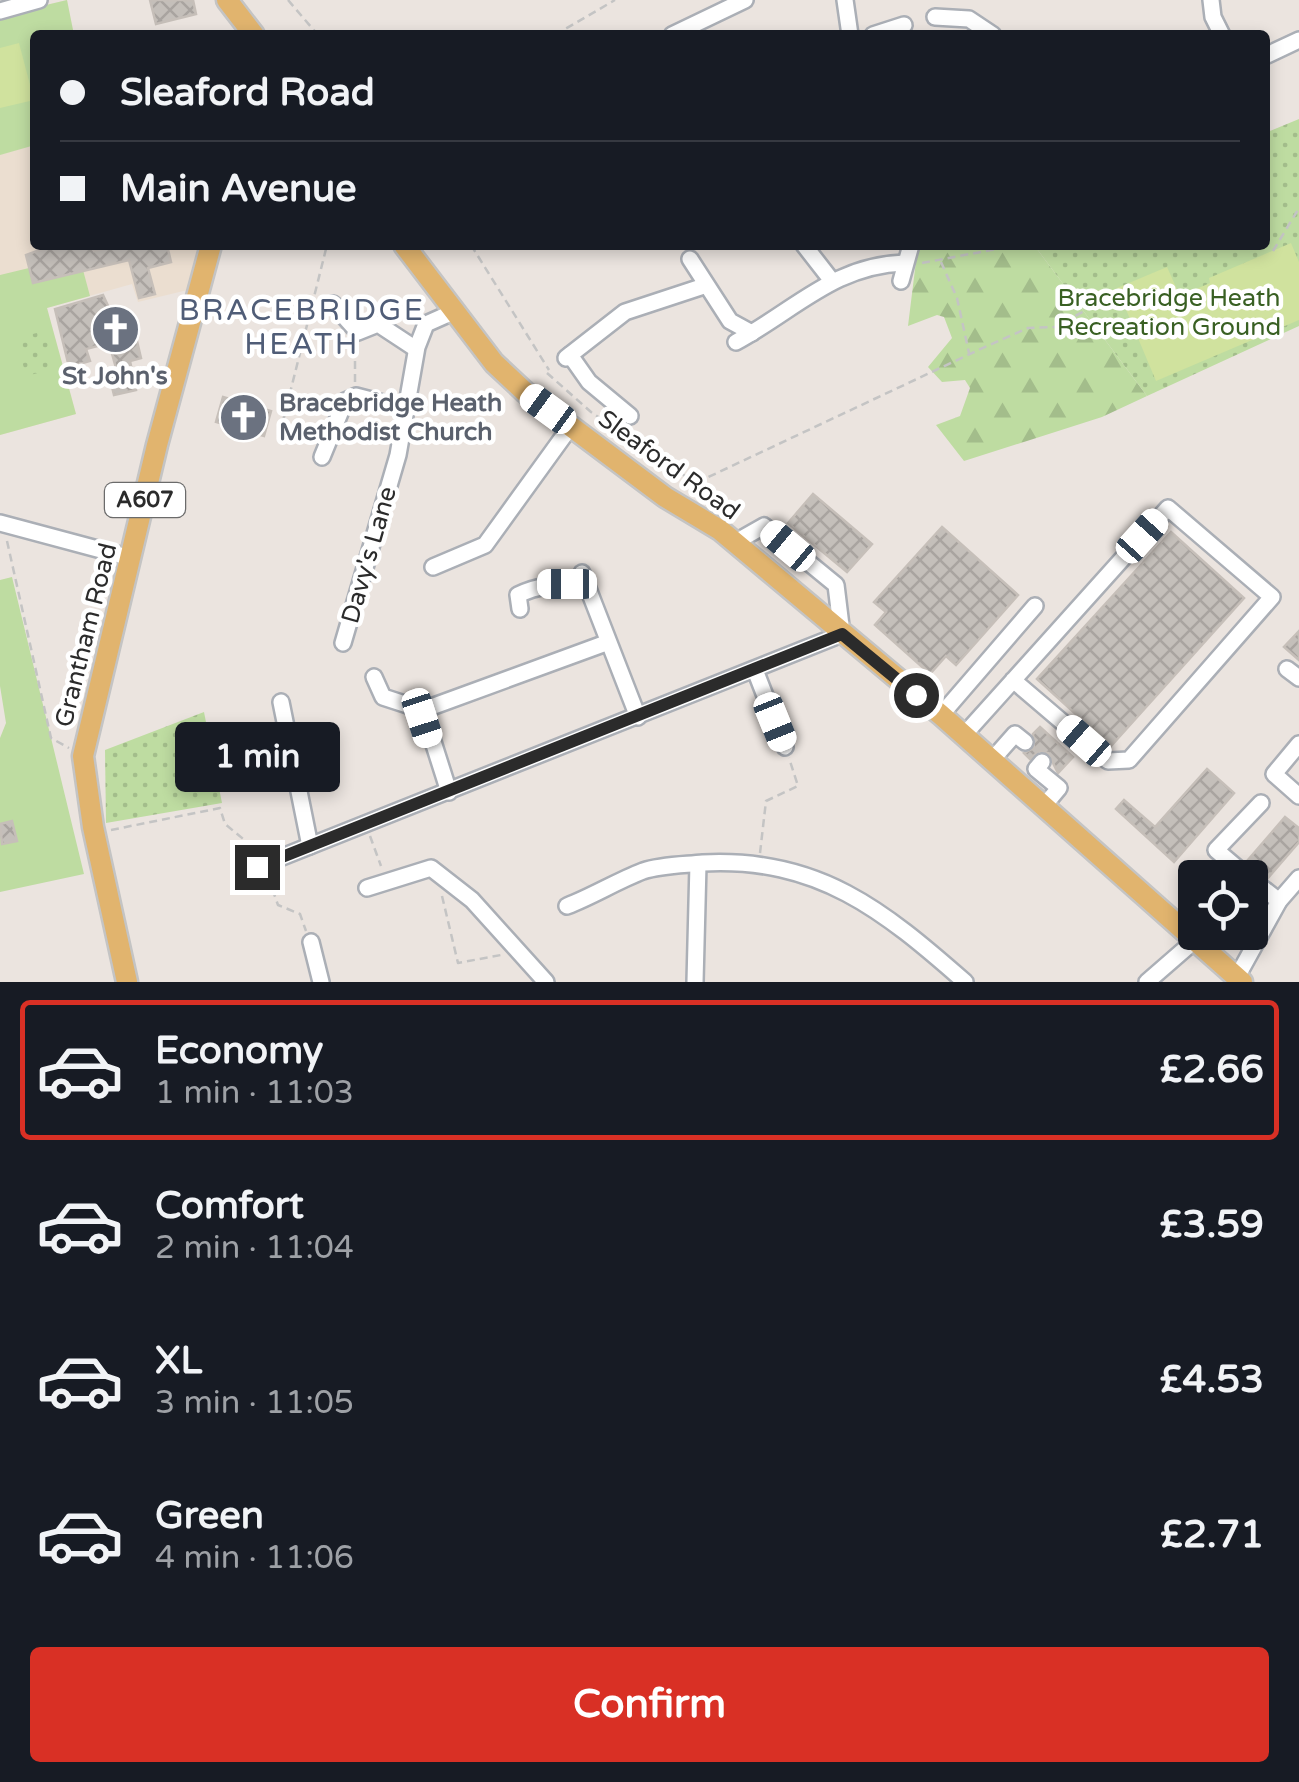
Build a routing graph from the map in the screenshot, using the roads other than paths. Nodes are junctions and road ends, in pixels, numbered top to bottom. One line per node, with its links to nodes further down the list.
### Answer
1 (39, 0): 6 (street)
2 (228, 0): 9 (main road)
3 (745, 0): 10 (street)
4 (845, 0): 11 (street)
5 (1212, 0): 14 (street)
6 (0, 11)
7 (934, 16): 13 (street)
8 (904, 26): 12 (street)
9 (250, 30)
10 (702, 30)
11 (849, 30)
12 (890, 30)
13 (988, 30)
14 (1219, 30)
15 (1299, 40): 16 (street)
16 (1270, 54)
17 (210, 250): 37 (main road, Grantham Road / A607)
18 (408, 250): 27 (main road, Sleaford Road)
19 (808, 250): 24 (street)
20 (910, 250): 22 (street)
21 (690, 259): 25 (street)
22 (909, 264): 23 (street); 24 (street)
23 (901, 281)
24 (832, 282): 28 (street)
25 (704, 286): 28 (street); 32 (street)
26 (333, 304): 30 (street)
27 (452, 312): 30 (street); 33 (main road, Sleaford Road)
28 (752, 333): 29 (street)
29 (736, 342)
30 (416, 349): 31 (street, Davy's Lane)
31 (406, 409): 34 (street); 42 (street, Davy's Lane)
32 (630, 416)
33 (571, 426): 36 (main road, Sleaford Road); 38 (street)
34 (322, 457)
35 (2, 523): 37 (street)
36 (734, 543): 41 (main road, Sleaford Road); 41 (street)
37 (131, 558): 75 (main road, Grantham Road / A607)
38 (432, 567)
39 (1035, 606): 49 (street)
40 (520, 609): 43 (street)
41 (842, 634): 44 (street); 49 (main road, Sleaford Road)
42 (343, 643)
43 (606, 643): 48 (street); 50 (street)
44 (755, 670): 50 (street); 54 (street)
45 (374, 678): 48 (street)
46 (1013, 680): 46 (street); 51 (street)
47 (281, 702): 61 (street)
48 (423, 710): 57 (street)
49 (941, 715): 51 (main road, Sleaford Road)
50 (638, 718): 57 (street)
51 (964, 736): 55 (main road, Sleaford Road)
52 (1025, 742): 55 (street)
53 (1299, 744): 58 (street)
54 (785, 747)
55 (992, 760): 60 (main road, Sleaford Road)
56 (1042, 762): 60 (street)
57 (449, 792): 61 (street)
58 (1299, 796)
59 (1261, 803): 62 (street)
60 (1043, 807): 70 (main road, Sleaford Road)
61 (310, 846): 64 (street)
62 (1228, 860)
63 (698, 864): 69 (street); 78 (street); 79 (street)
64 (263, 865)
65 (1299, 878): 68 (street)
66 (367, 888): 77 (street)
67 (1268, 893): 68 (street)
68 (1278, 901): 74 (street)
69 (566, 906)
70 (1178, 928)
71 (310, 942): 76 (street)
72 (1184, 950): 80 (street)
73 (1203, 950): 74 (main road, Sleaford Road)
74 (1240, 980)
75 (127, 982)
76 (321, 982)
77 (546, 982)
78 (695, 982)
79 (965, 982)
80 (1147, 982)

